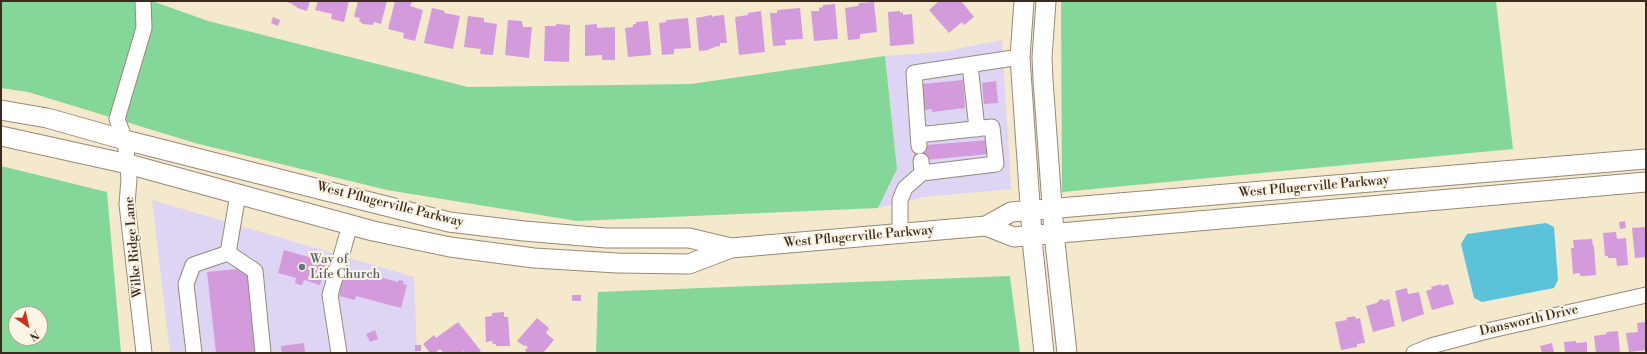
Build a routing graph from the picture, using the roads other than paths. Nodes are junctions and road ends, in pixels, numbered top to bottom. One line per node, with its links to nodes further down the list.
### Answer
1 (143, 1): 10 (street, Wilke Ridge Lane)
2 (1024, 1): 4 (main road)
3 (1046, 1): 6 (main road)
4 (1020, 57): 5 (street); 6 (main road); 19 (main road)
5 (970, 65): 8 (street); 11 (street)
6 (1043, 80): 18 (main road)
7 (1, 110): 10 (main road, West Pflugerville Parkway)
8 (977, 129): 11 (street); 11 (street)
9 (1, 136): 13 (main road, West Pflugerville Parkway)
10 (125, 140): 13 (street, Wilke Ridge Lane); 25 (main road, West Pflugerville Parkway)
11 (920, 154): 23 (street)
12 (1646, 159): 14 (main road, West Pflugerville Parkway)
13 (128, 164): 16 (main road, West Pflugerville Parkway); 28 (street, Wilke Ridge Lane)
14 (1490, 172): 17 (main road); 18 (main road, West Pflugerville Parkway)
15 (1646, 182): 17 (main road, West Pflugerville Parkway)
16 (238, 194): 20 (main road, West Pflugerville Parkway); 26 (street)
17 (1492, 196): 22 (main road, West Pflugerville Parkway)
18 (1052, 209): 19 (main road, West Pflugerville Parkway); 22 (main road)
19 (1030, 211): 21 (main road, West Pflugerville Parkway); 24 (main road)
20 (350, 225): 25 (main road, West Pflugerville Parkway); 31 (street)
21 (986, 226): 23 (main road, West Pflugerville Parkway); 24 (main road, West Pflugerville Parkway)
22 (1054, 233): 24 (main road, West Pflugerville Parkway); 33 (main road)
23 (900, 234): 25 (main road, West Pflugerville Parkway)
24 (1032, 236): 32 (main road)
25 (731, 248)
26 (228, 253): 29 (street); 30 (street)
27 (1646, 295): 34 (street, Dansworth Drive)
28 (144, 353)
29 (194, 353)
30 (263, 353)
31 (339, 353)
32 (1044, 353)
33 (1067, 353)
34 (1414, 353)

